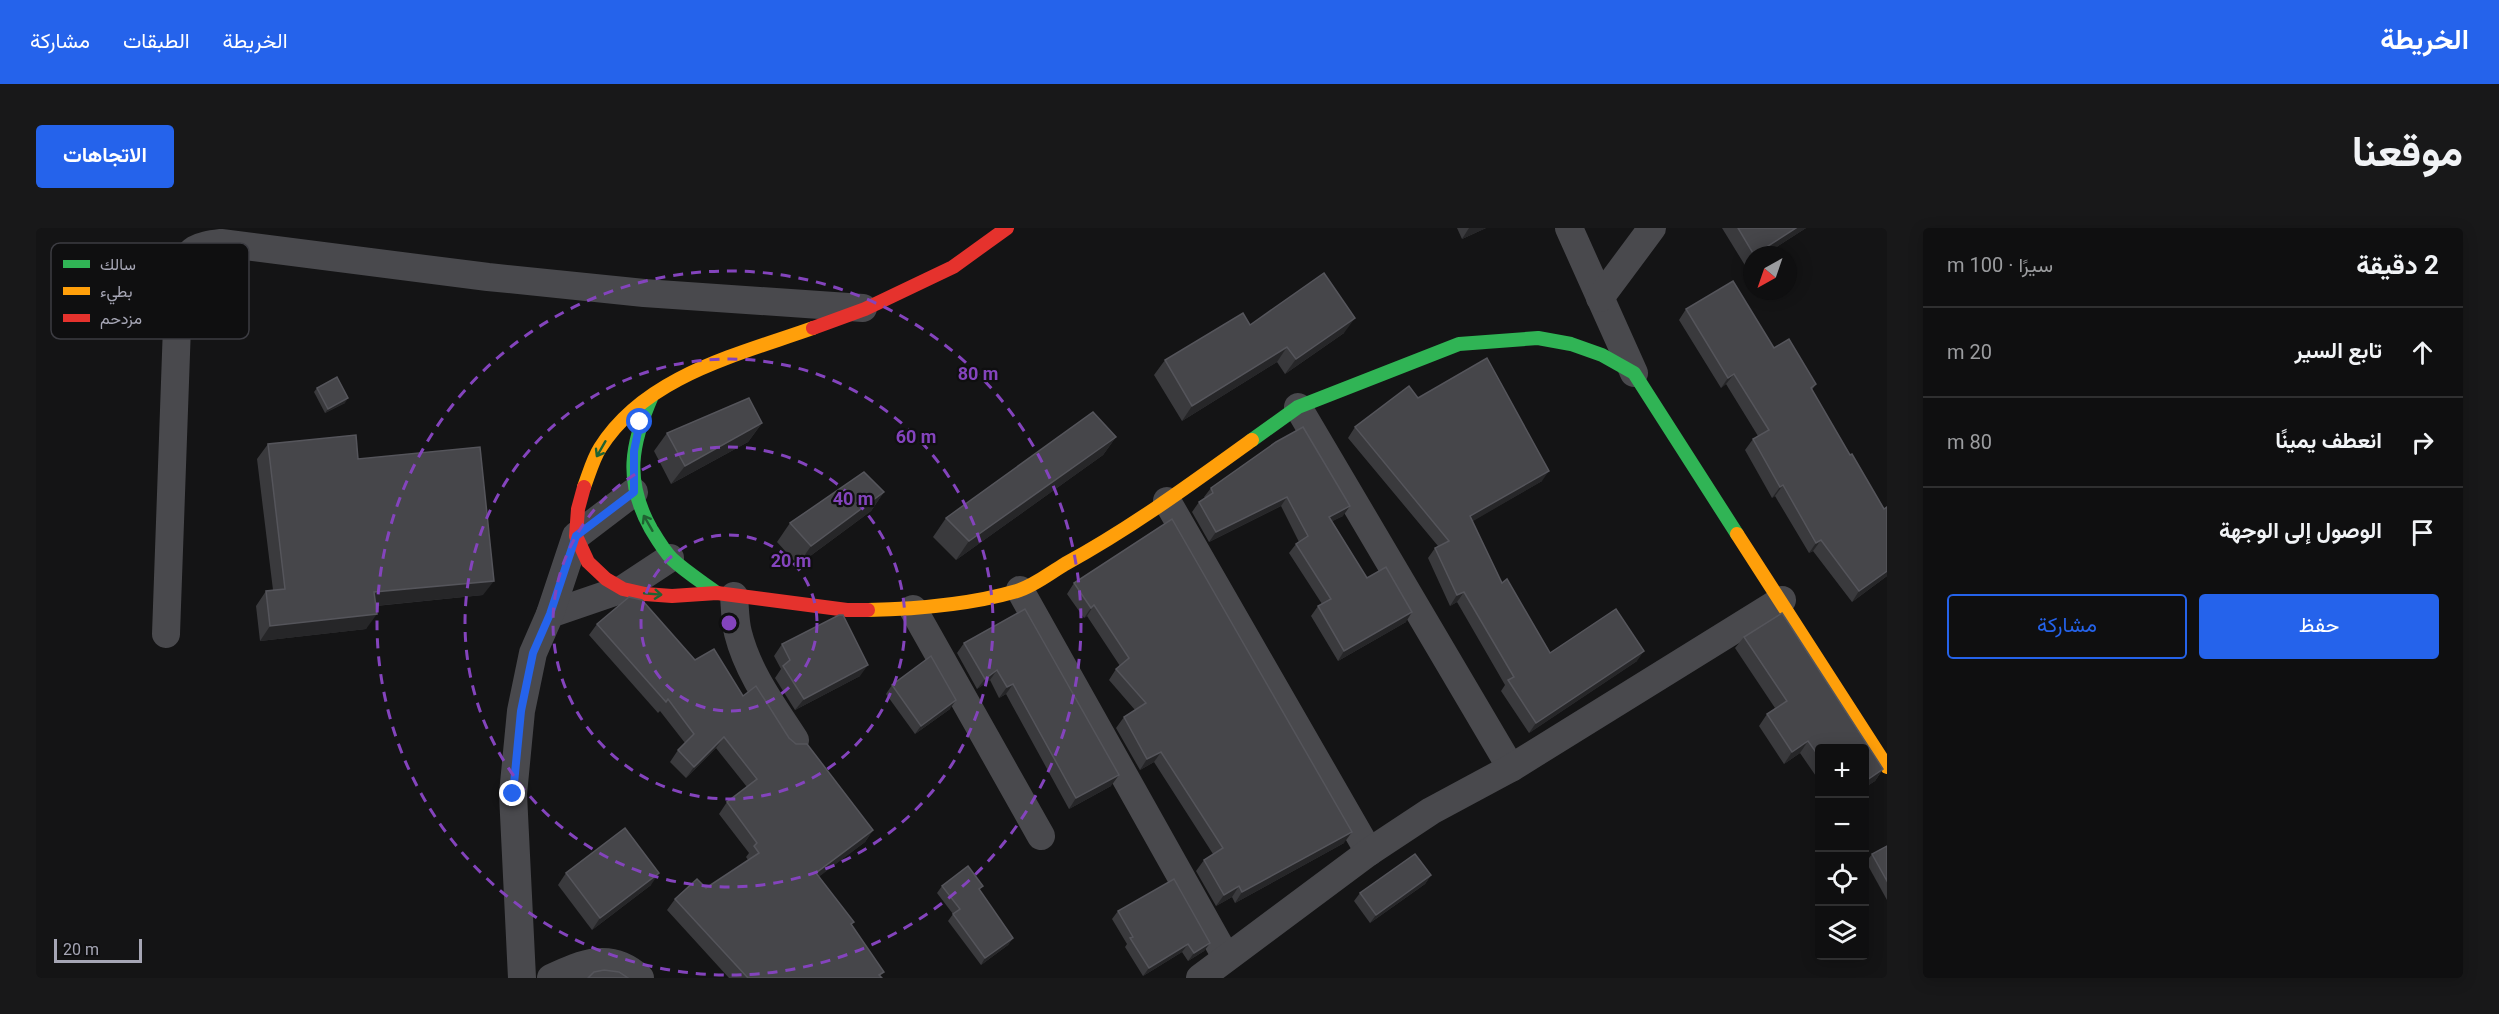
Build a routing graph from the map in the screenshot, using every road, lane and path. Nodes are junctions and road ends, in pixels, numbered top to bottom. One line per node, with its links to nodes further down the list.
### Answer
1 (1007, 228): 6 (main road)
2 (1569, 228): 5 (street)
3 (1652, 228): 5 (street)
4 (249, 247): 6 (street)
5 (1600, 298): 8 (street)
6 (865, 309): 9 (main road)
7 (177, 339): 21 (street)
8 (1634, 373): 10 (main road); 18 (main road)
9 (654, 392): 11 (main road); 13 (main road, one-way to 13)
10 (1298, 406): 12 (main road); 24 (street)
11 (634, 492): 13 (street); 14 (main road, one-way to 11)
12 (1167, 501): 16 (main road); 26 (street)
13 (576, 536): 15 (main road); 20 (street)
14 (670, 558): 15 (street); 17 (main road)
15 (623, 589): 17 (main road, one-way to 17); 20 (street)
16 (1020, 590): 19 (main road); 27 (street)
17 (726, 594): 19 (main road); 22 (street)
18 (1782, 600): 23 (main road); 24 (street)
19 (914, 609): 25 (street)
20 (550, 614): 28 (street)
21 (166, 634)
22 (795, 740)
23 (1887, 767)
24 (1511, 768): 26 (street)
25 (1041, 836)
26 (1369, 852): 27 (street)
27 (1226, 957): 31 (street)
28 (522, 978)
29 (551, 978): 30 (street)
30 (640, 978)
31 (1200, 978)

